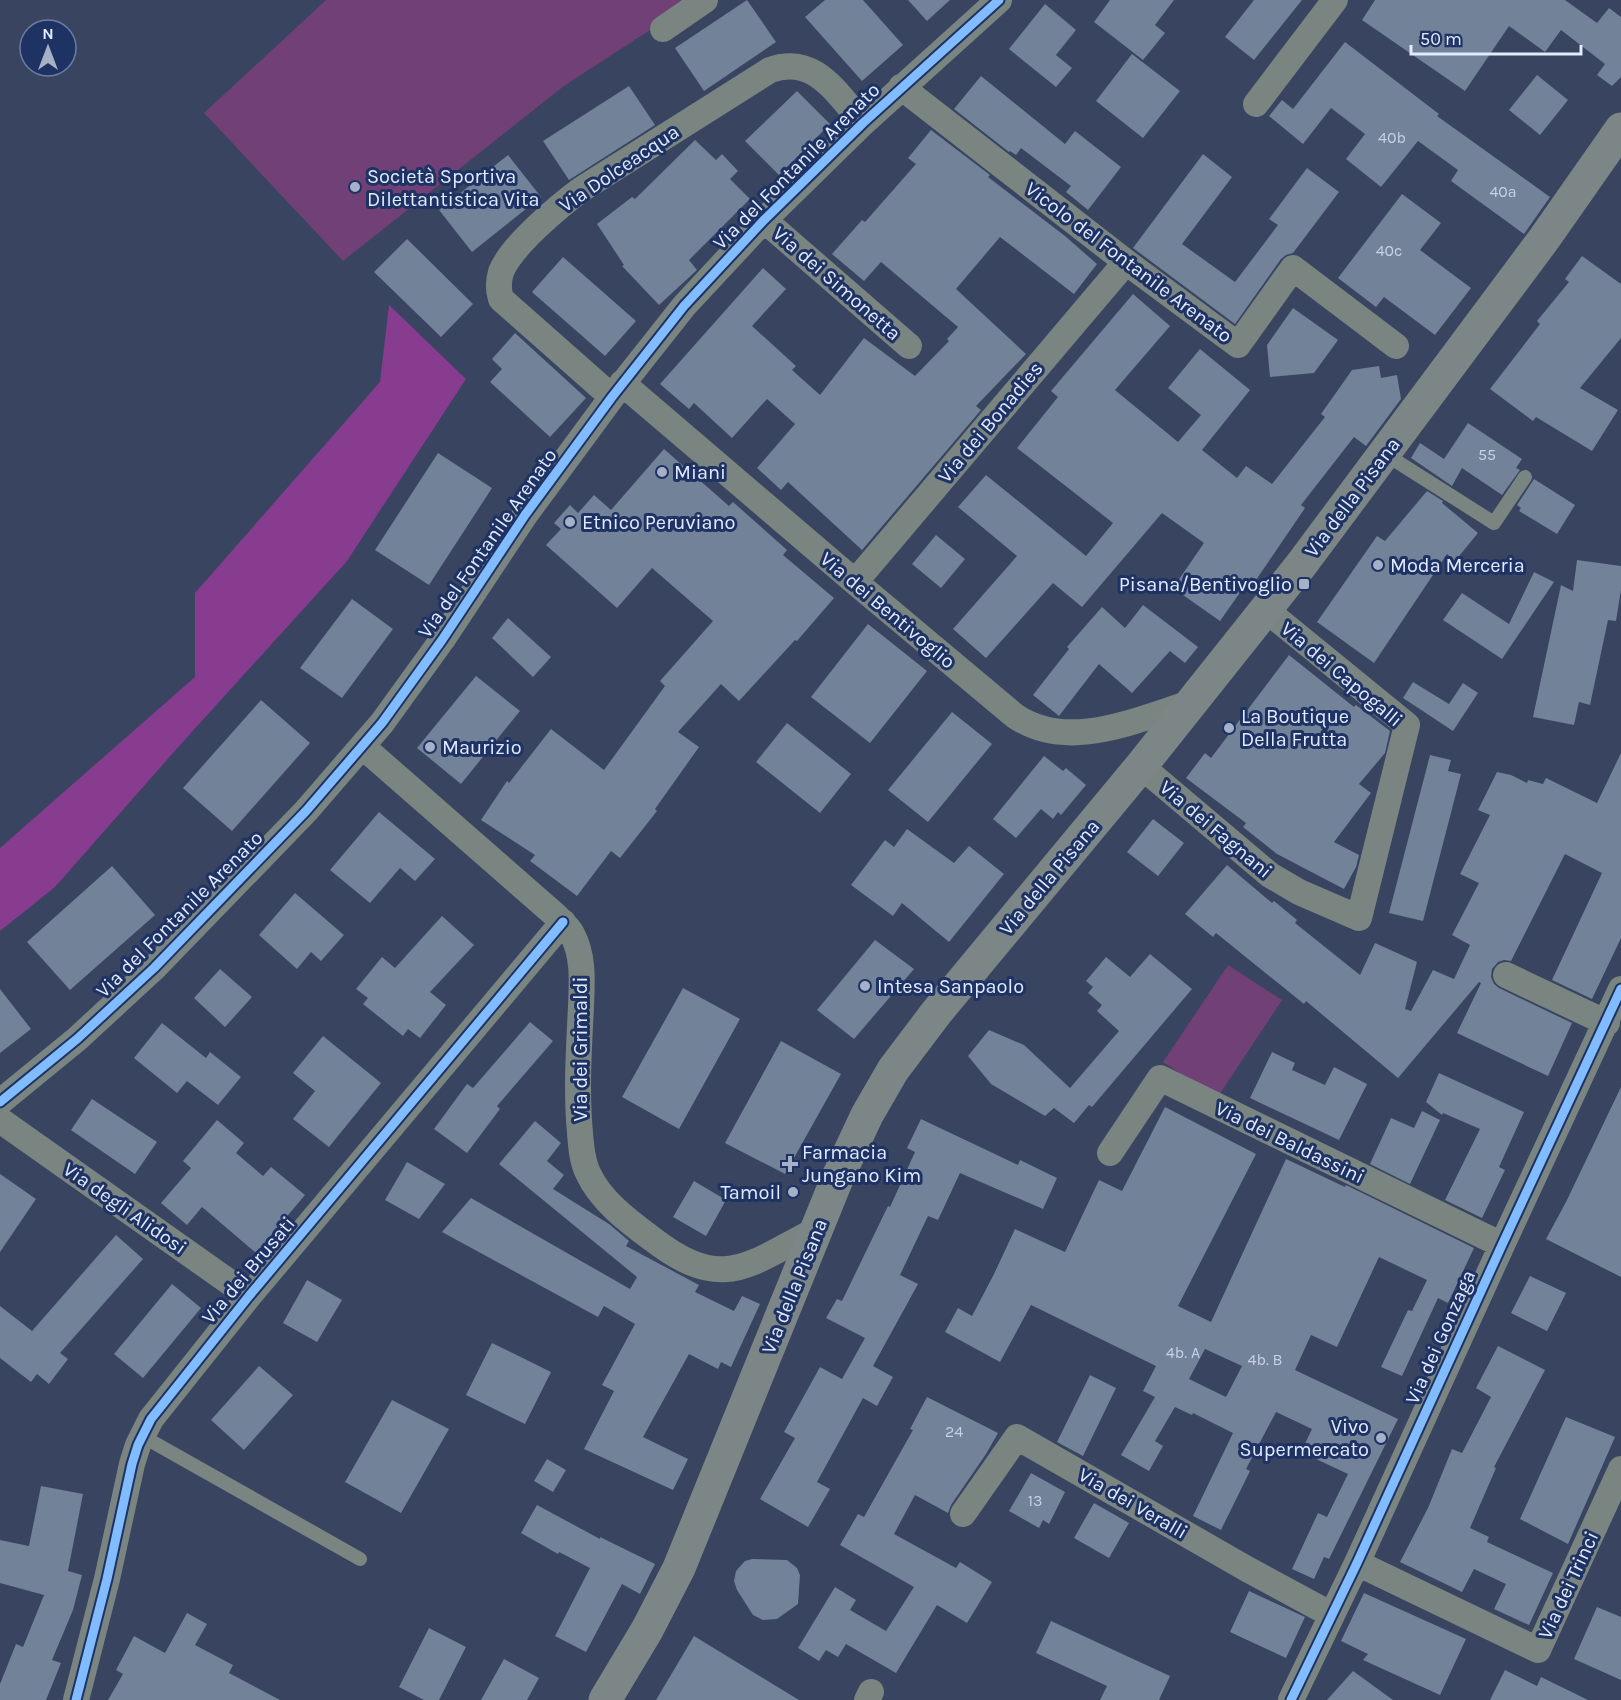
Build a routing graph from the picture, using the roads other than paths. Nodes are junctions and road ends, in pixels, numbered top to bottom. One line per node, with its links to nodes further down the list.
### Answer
1 (705, 0): 4 (street)
2 (999, 0): 5 (street, Via del Fontanile Arenato)
3 (1335, 0): 6 (street)
4 (663, 29)
5 (901, 87): 7 (street, Via del Fontanile Arenato); 10 (street, Vicolo del Fontanile Arenato)
6 (1256, 104)
7 (863, 123): 9 (street, Via del Fontanile Arenato); 13 (street, Via Dolceacqua)
8 (1621, 129): 14 (main road, Via della Pisana)
9 (764, 220): 11 (street, Via dei Simonetta); 13 (street, Via del Fontanile Arenato)
10 (1126, 262): 12 (street, Vicolo del Fontanile Arenato); 16 (street, Via dei Bonadies)
11 (909, 346)
12 (1396, 346)
13 (617, 390): 16 (street, Via dei Bentivoglio); 19 (street, Via del Fontanile Arenato)
14 (1385, 454): 15 (lane); 17 (main road, Via della Pisana)
15 (1525, 477)
16 (855, 582): 18 (street, Via dei Bentivoglio)
17 (1266, 610): 18 (main road, Via della Pisana); 21 (street, Via dei Capogalli)
18 (1191, 703): 20 (main road, Via della Pisana)
19 (362, 746): 22 (street, Via dei Grimaldi); 26 (street, Via del Fontanile Arenato)
20 (1141, 766): 21 (street, Via dei Fagnani); 29 (main road, Via della Pisana)
21 (1359, 918)
22 (563, 922): 29 (street, Via dei Grimaldi); 31 (street, Via dei Brusati)
23 (1506, 975): 25 (street)
24 (1621, 989): 25 (street, Via dei Gonzaga)
25 (1606, 1023): 30 (street, Via dei Gonzaga)
26 (0, 1102)
27 (0, 1120): 31 (street, Via degli Alidosi)
28 (1110, 1153): 30 (street, Via dei Baldassini)
29 (816, 1230): 39 (main road, Via della Pisana)
30 (1502, 1245): 36 (street, Via dei Gonzaga)
31 (249, 1296): 32 (street, Via dei Brusati)
32 (142, 1436): 35 (lane); 38 (street, Via dei Brusati)
33 (1621, 1469): 36 (street, Via dei Trinci)
34 (963, 1514): 37 (street, Via dei Veralli)
35 (360, 1559)
36 (1358, 1563): 37 (street, Via dei Gonzaga)
37 (1332, 1615): 40 (street, Via dei Gonzaga)
38 (76, 1700)
39 (605, 1700)
40 (1291, 1700)

